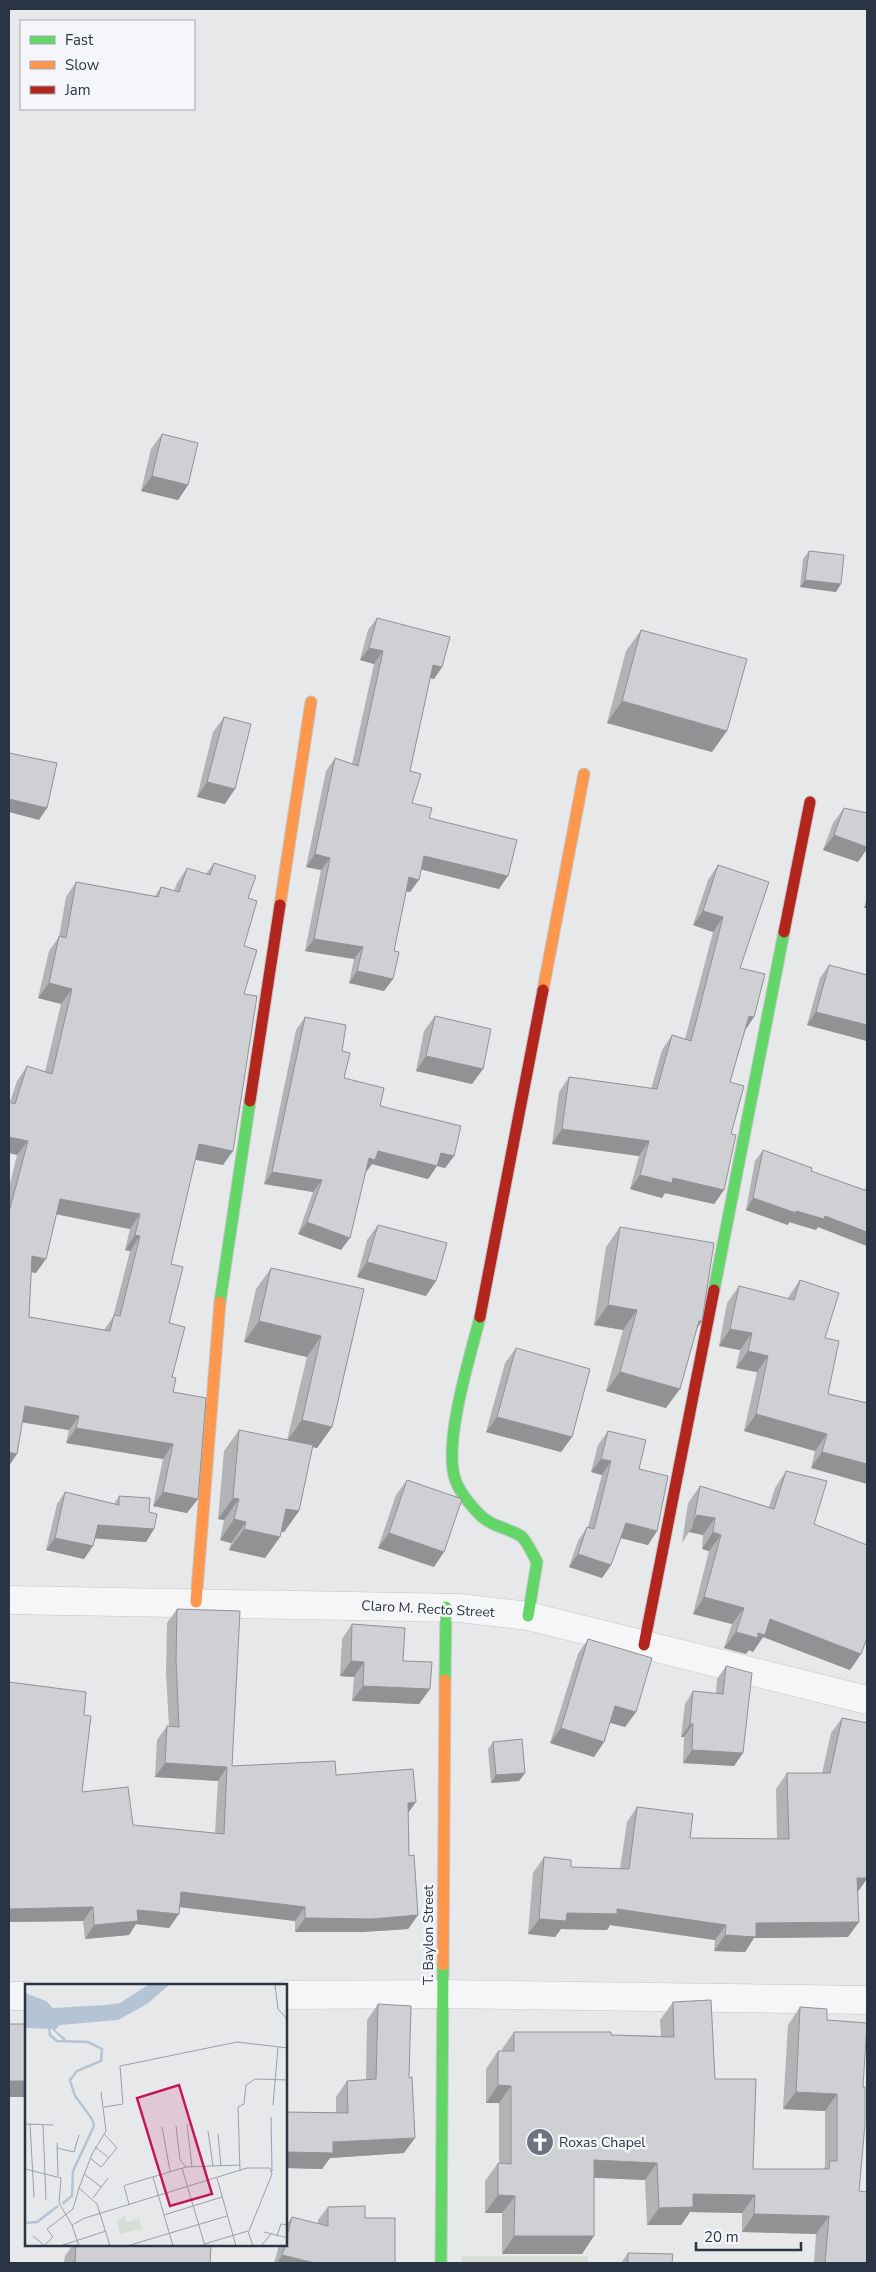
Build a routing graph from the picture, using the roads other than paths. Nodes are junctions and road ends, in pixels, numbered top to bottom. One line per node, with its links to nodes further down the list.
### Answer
1 (311, 702): 5 (street)
2 (584, 774): 7 (street)
3 (810, 802): 8 (street)
4 (9, 1600): 5 (street, Claro M. Recto Street)
5 (196, 1602): 6 (street, Claro M. Recto Street)
6 (446, 1607): 7 (street, Claro M. Recto Street); 10 (street, T. Baylon Street)
7 (528, 1616): 8 (street, Claro M. Recto Street)
8 (644, 1645): 9 (street, Claro M. Recto Street)
9 (867, 1700)
10 (443, 1994): 11 (street); 14 (street); 15 (street, T. Baylon Street)
11 (288, 1995)
12 (9, 1996): 13 (street)
13 (25, 1996)
14 (867, 2000)
15 (441, 2263)

